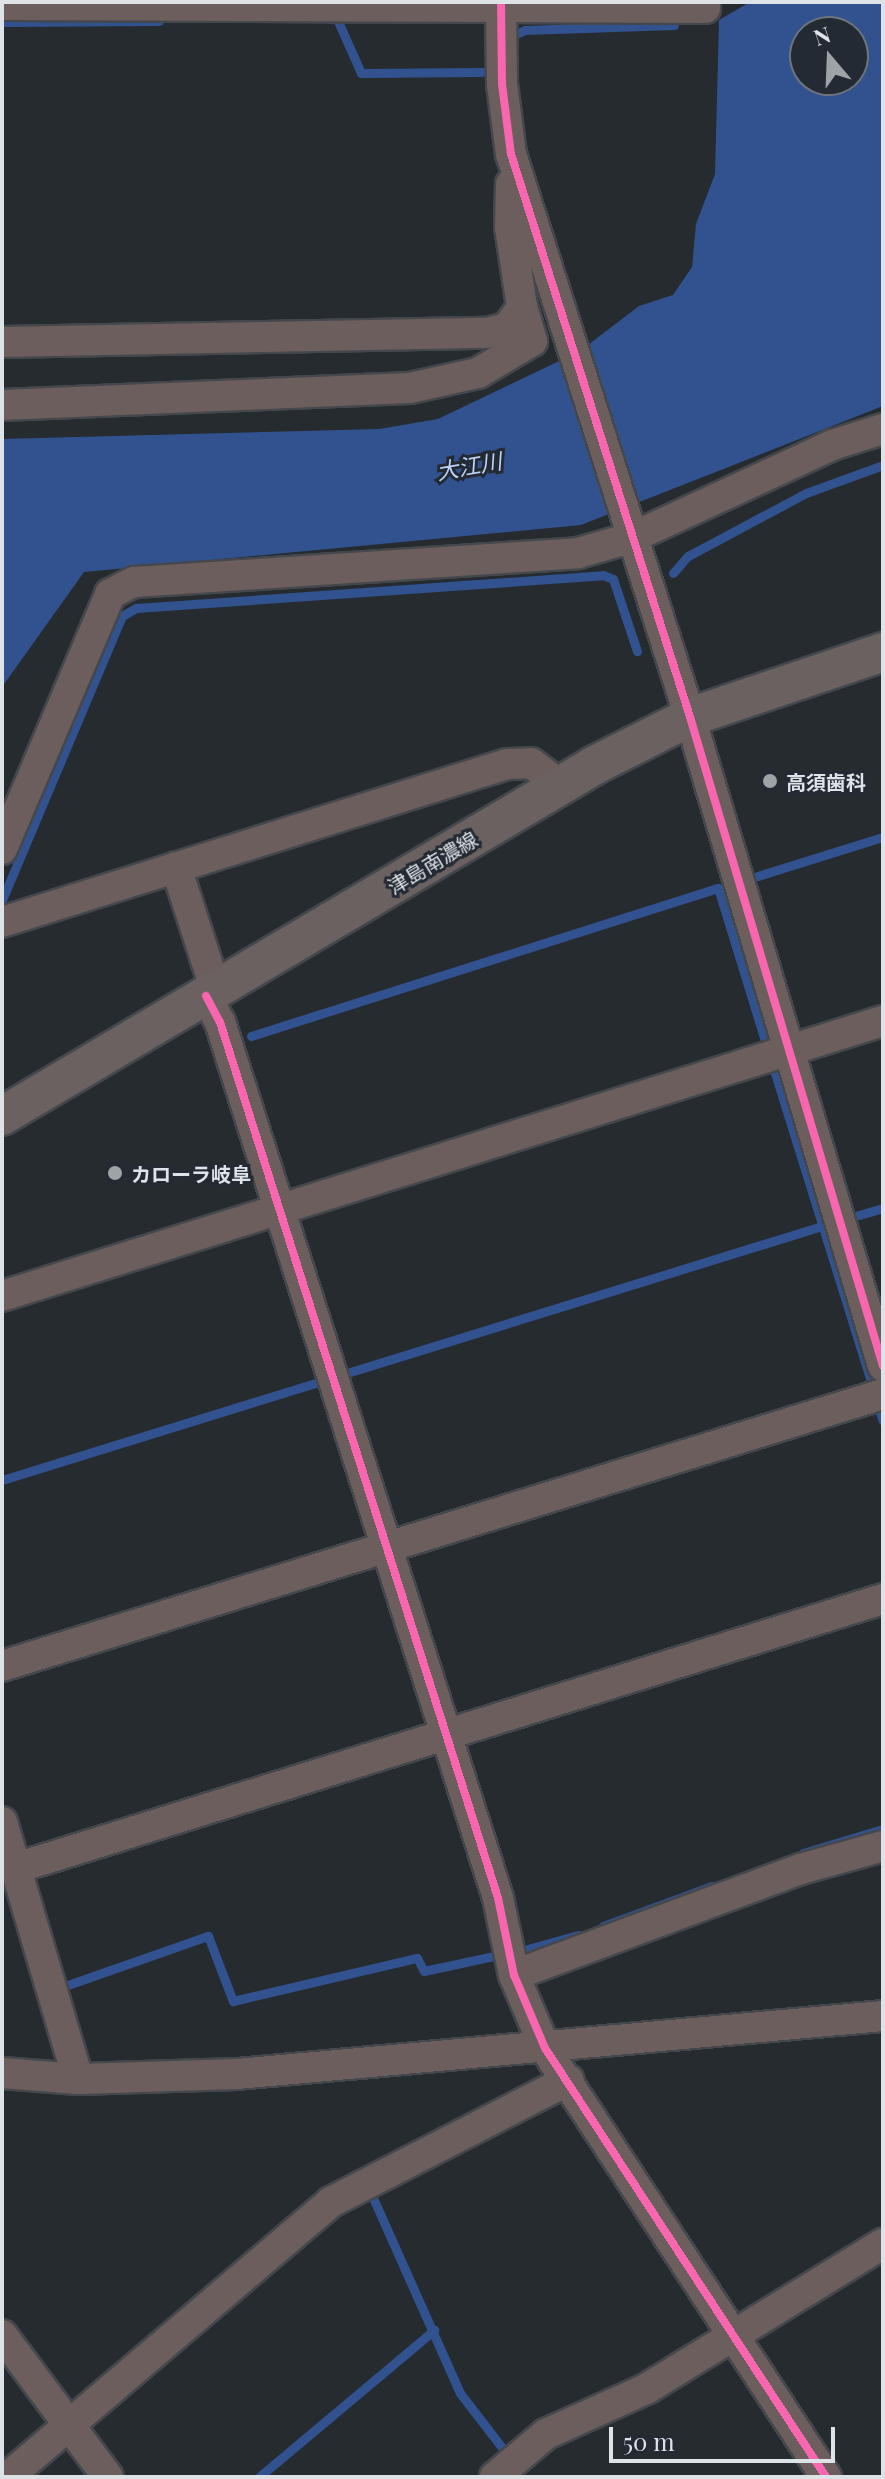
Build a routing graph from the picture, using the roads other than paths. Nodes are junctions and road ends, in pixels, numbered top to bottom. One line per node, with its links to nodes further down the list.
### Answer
1 (705, 2): 4 (street)
2 (106, 3): 3 (street); 4 (street)
3 (2, 5)
4 (501, 5): 5 (street)
5 (511, 154): 6 (street); 10 (street)
6 (522, 307): 7 (street); 8 (street)
7 (2, 342)
8 (2, 405)
9 (883, 429): 10 (street)
10 (629, 532): 12 (street); 14 (street)
11 (883, 652): 12 (main road, 津島南濃線)
12 (690, 717): 13 (main road, 津島南濃線); 19 (street)
13 (560, 785): 15 (street); 17 (main road, 津島南濃線)
14 (2, 849)
15 (176, 867): 16 (street); 17 (street)
16 (2, 922)
17 (211, 994): 20 (main road, 津島南濃線); 21 (street)
18 (883, 1021): 19 (street)
19 (787, 1053): 21 (street); 23 (street)
20 (2, 1116)
21 (279, 1208): 22 (street); 25 (street)
22 (2, 1296)
23 (883, 1366)
24 (883, 1394): 25 (street)
25 (387, 1547): 27 (street); 28 (street)
26 (883, 1599): 28 (street)
27 (2, 1666)
28 (446, 1734): 29 (street); 31 (street)
29 (7, 1845): 35 (street)
30 (883, 1846): 31 (street)
31 (514, 1975): 33 (street)
32 (883, 2016): 33 (street)
33 (545, 2048): 35 (street); 36 (street)
34 (2, 2073): 35 (street)
35 (78, 2079)
36 (568, 2080): 39 (street); 40 (street)
37 (883, 2244): 39 (street)
38 (2, 2335): 40 (street)
39 (733, 2338): 43 (street); 44 (street)
40 (68, 2426): 41 (street); 42 (street)
41 (8, 2477)
42 (108, 2477)
43 (495, 2477)
44 (826, 2477)

